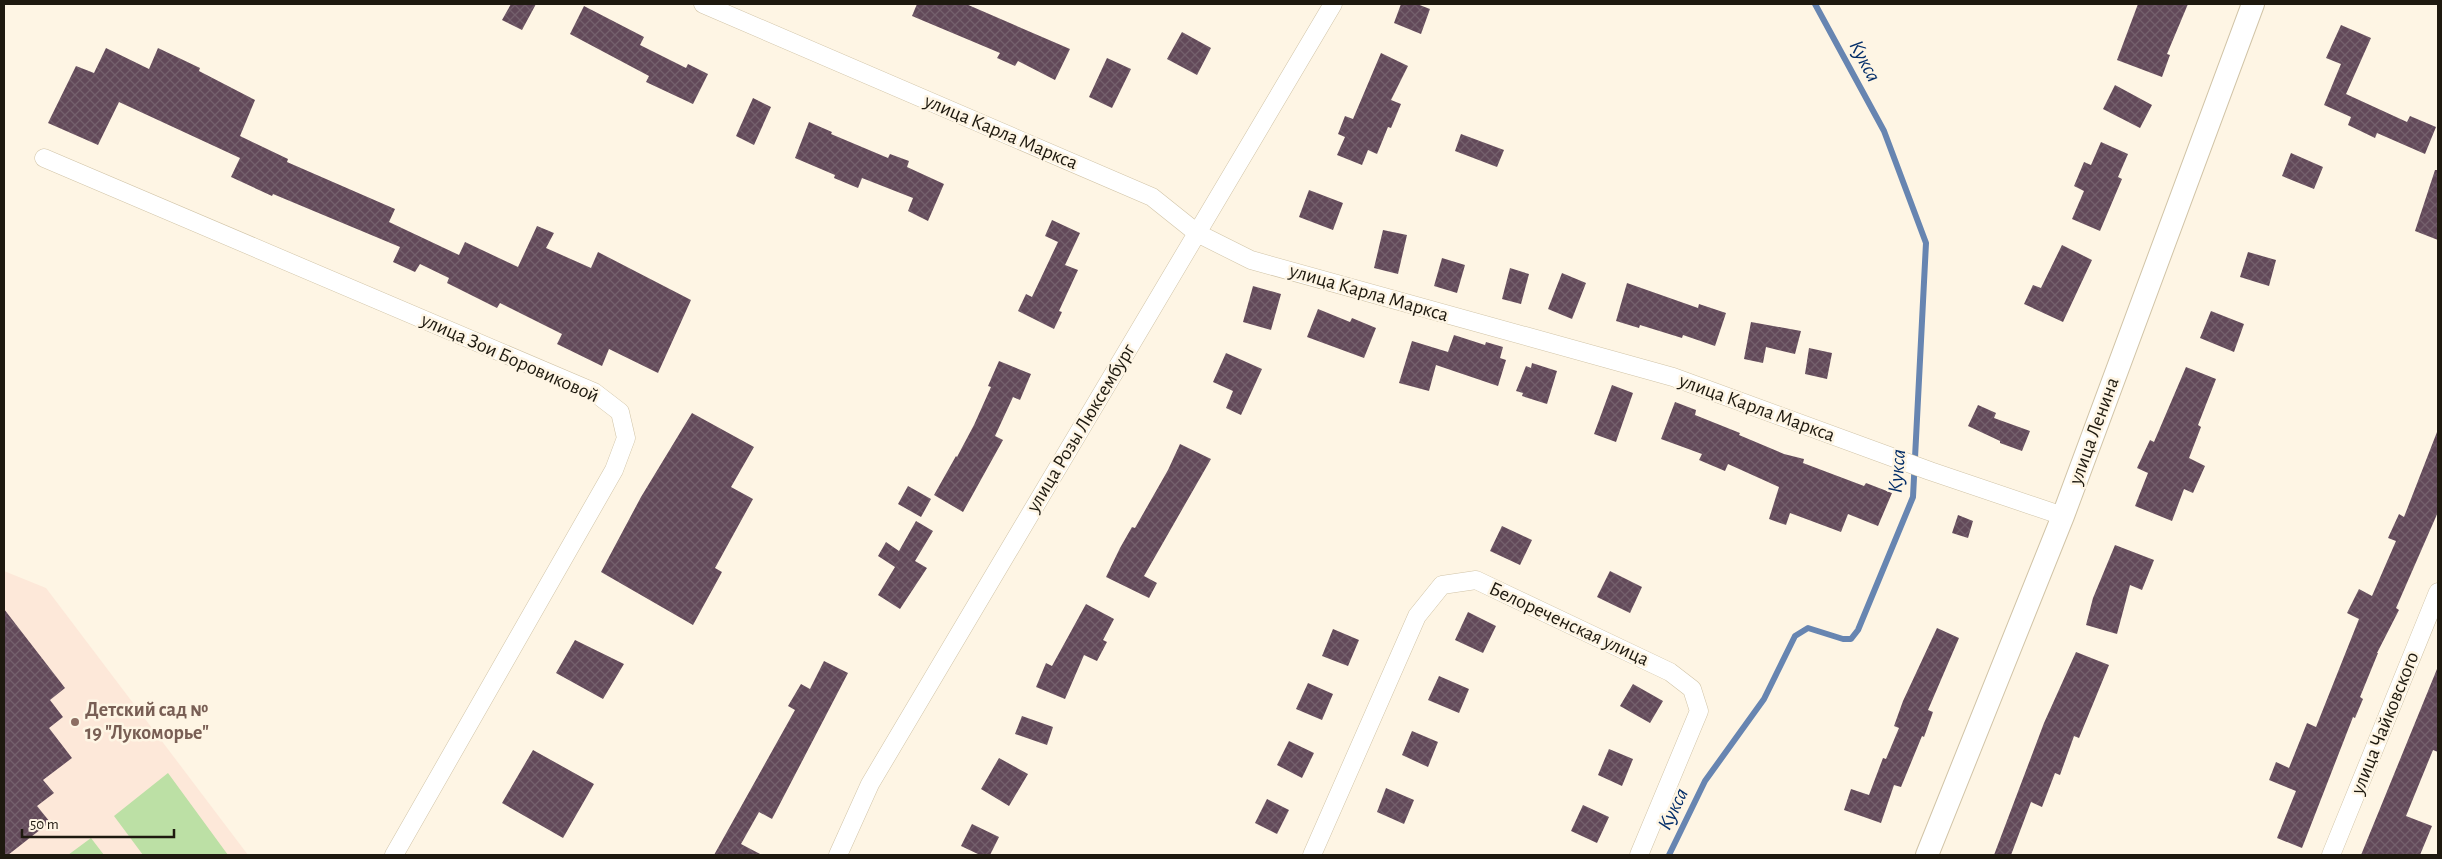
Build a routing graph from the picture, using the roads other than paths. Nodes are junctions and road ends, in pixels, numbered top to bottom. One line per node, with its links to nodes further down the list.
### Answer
1 (703, 4): 5 (street, улица Карла Маркса)
2 (1333, 4): 5 (street, улица Розы Люксембург)
3 (2253, 4): 6 (street, улица Ленина)
4 (44, 158): 8 (street, улица Зои Боровиковой)
5 (1197, 233): 6 (street, улица Карла Маркса); 9 (street, улица Розы Люксембург)
6 (2062, 516): 12 (street, улица Ленина)
7 (2438, 592): 13 (street, улица Чайковского)
8 (394, 855)
9 (838, 855)
10 (1312, 855): 11 (street, Белореченская улица)
11 (1639, 855)
12 (1927, 855)
13 (2332, 855)

